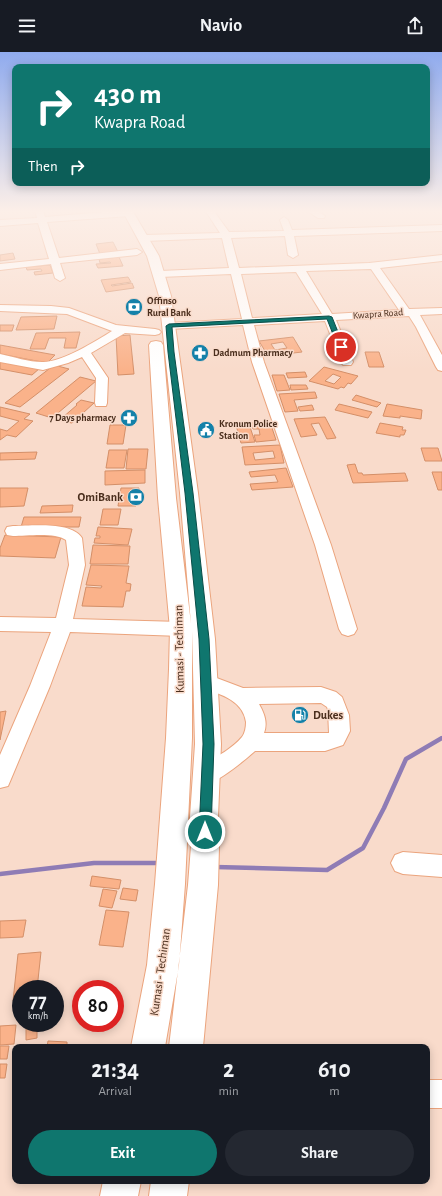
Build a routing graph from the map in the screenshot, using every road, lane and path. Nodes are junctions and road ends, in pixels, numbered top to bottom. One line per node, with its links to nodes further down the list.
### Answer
1 (33, 263): 8 (street)
2 (55, 263): 12 (street)
3 (143, 263): 19 (highway, Kumasi - Techiman)
4 (156, 263): 11 (highway)
5 (233, 263): 10 (street)
6 (389, 263): 7 (street)
7 (373, 265): 9 (street); 15 (street)
8 (0, 267)
9 (299, 268): 10 (street); 16 (street)
10 (235, 270): 11 (street); 17 (street)
11 (160, 274): 19 (highway)
12 (60, 278)
13 (0, 308): 18 (street, Kwapra Road)
14 (442, 311): 15 (street, Kwapra Road)
15 (409, 312): 16 (street, Kwapra Road); 23 (street)
16 (329, 317): 17 (street, Kwapra Road); 22 (street)
17 (248, 323): 19 (street, Kwapra Road); 29 (street)
18 (123, 329): 19 (street, Kwapra Road); 20 (street)
19 (162, 329): 28 (highway, Kumasi - Techiman); 30 (highway)
20 (84, 351): 21 (street); 24 (street)
21 (0, 358)
22 (347, 362)
23 (442, 367)
24 (101, 403)
25 (13, 531): 27 (street)
26 (0, 624): 27 (street)
27 (64, 626): 28 (street); 34 (street)
28 (181, 629): 37 (highway, Kumasi - Techiman)
29 (348, 629)
30 (206, 682): 31 (street); 33 (highway)
31 (240, 696): 32 (street); 32 (street)
32 (250, 742): 33 (street)
33 (207, 774): 38 (highway)
34 (0, 779)
35 (403, 863): 36 (street)
36 (442, 866)
37 (149, 1044)
38 (186, 1044)
39 (430, 1094): 40 (street)
40 (442, 1094)
41 (121, 1184): 43 (highway)
42 (170, 1184): 44 (highway)
43 (119, 1196)
44 (168, 1196)

